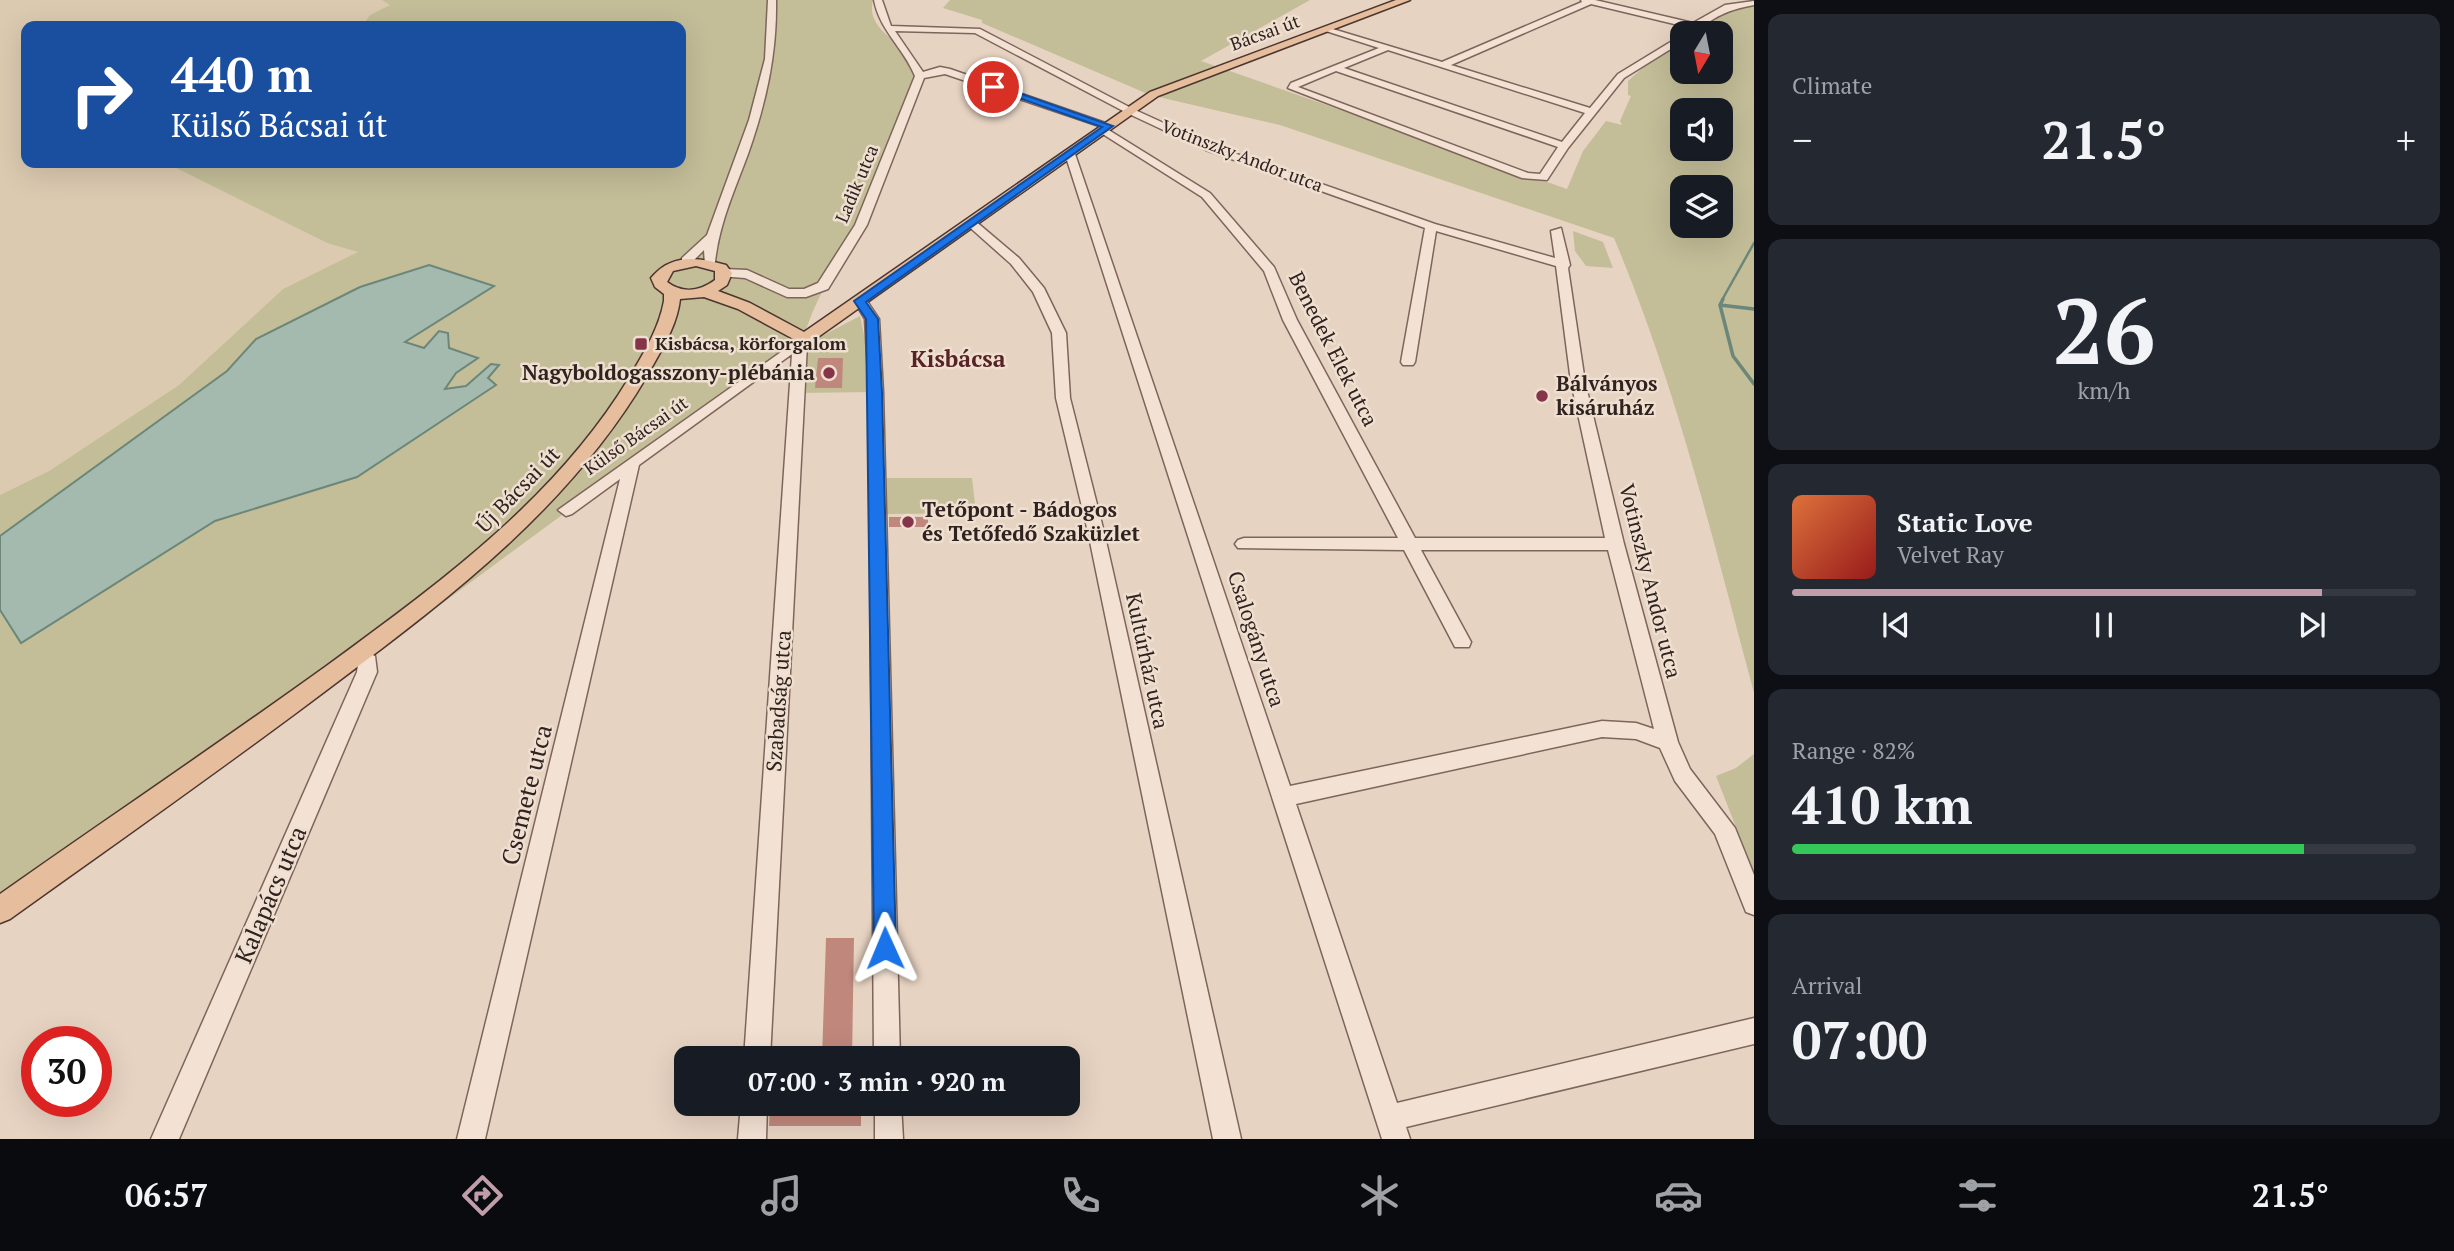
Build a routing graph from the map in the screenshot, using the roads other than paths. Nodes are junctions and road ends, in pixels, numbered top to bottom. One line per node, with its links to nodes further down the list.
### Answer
1 (772, 0): 24 (street, Új Bácsai út)
2 (878, 0): 9 (street)
3 (1380, 0): 5 (street)
4 (1588, 1): 8 (street); 13 (street)
5 (1399, 2): 10 (main road, Bácsai út)
6 (1754, 3): 7 (street)
7 (1706, 21)
8 (1670, 24)
9 (887, 28): 15 (street); 16 (street, Votinszky Andor utca)
10 (1329, 29): 12 (street); 16 (main road, Bácsai út)
11 (1670, 45): 17 (street)
12 (1387, 48): 13 (street); 14 (street)
13 (1442, 65): 17 (street)
14 (1335, 68): 19 (street); 19 (street)
15 (920, 76): 18 (street, Benedek Elek utca); 28 (street, Ladik utca)
16 (1135, 107): 18 (main road, Külső Bácsai út); 22 (street, Votinszky Andor utca)
17 (1591, 112): 19 (street)
18 (1106, 128): 20 (main road, Külső Bácsai út); 38 (street, Benedek Elek utca)
19 (1564, 146)
20 (1070, 154): 21 (main road, Külső Bácsai út); 44 (street, Csalogány utca)
21 (970, 222): 31 (main road, Külső Bácsai út); 57 (street, Kultúrház utca)
22 (1431, 226): 27 (street, Votinszky Andor utca); 35 (street)
23 (1558, 231): 27 (street, Votinszky Andor utca)
24 (712, 236): 25 (street, Új Bácsai út); 26 (street, Új Bácsai út)
25 (687, 261): 26 (main road); 29 (main road, Új Bácsai út)
26 (709, 262): 28 (main road)
27 (1564, 265): 40 (street, Votinszky Andor utca)
28 (722, 279): 30 (main road, Új Bácsai út); 32 (main road)
29 (672, 292): 30 (main road); 33 (main road, Új Bácsai út)
30 (699, 293): 32 (main road); 33 (main road, Új Bácsai út)
31 (860, 301): 34 (main road, Külső Bácsai út); 49 (street)
32 (744, 306): 34 (main road)
33 (668, 319): 42 (main road, Új Bácsai út)
34 (803, 342): 36 (street, Külső Bácsai út); 48 (street, Szabadság utca)
35 (1408, 362)
36 (632, 463): 37 (street, Külső Bácsai út); 54 (street, Csemete utca)
37 (566, 510)
38 (1410, 543): 39 (street); 40 (street); 41 (street, Benedek Elek utca)
39 (1244, 544)
40 (1615, 544): 43 (street, Votinszky Andor utca)
41 (1462, 642)
42 (358, 655): 46 (main road, Új Bácsai út); 53 (street, Kalapács utca)
43 (1668, 742): 44 (street); 45 (street, Votinszky Andor utca)
44 (1283, 797): 52 (street, Csalogány utca)
45 (1754, 904)
46 (0, 910)
47 (1754, 1031): 52 (street)
48 (758, 1046)
49 (887, 1046)
50 (753, 1116): 55 (street)
51 (888, 1116): 56 (street)
52 (1392, 1128)
53 (166, 1139)
54 (471, 1139)
55 (752, 1139)
56 (889, 1139)
57 (1227, 1139)

